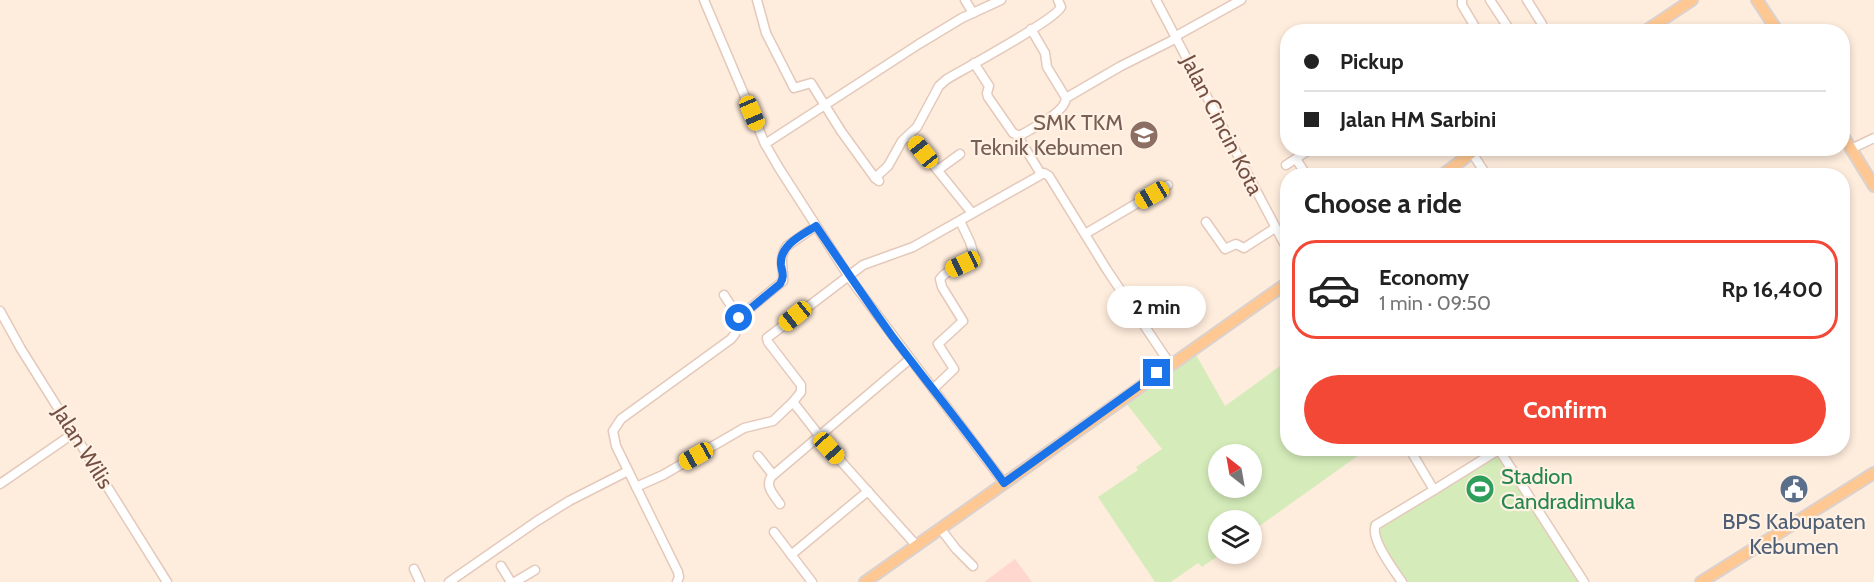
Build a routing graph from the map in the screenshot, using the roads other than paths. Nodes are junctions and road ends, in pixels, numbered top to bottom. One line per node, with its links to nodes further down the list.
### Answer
1 (704, 0): 27 (street)
2 (757, 0): 23 (street)
3 (965, 0): 13 (street)
4 (1001, 0): 13 (street)
5 (1058, 0): 19 (street)
6 (1156, 0): 20 (street, Jalan Cincin Kota)
7 (1241, 0): 20 (street)
8 (1462, 0): 14 (street)
9 (1490, 0): 15 (street)
10 (1527, 0): 16 (street)
11 (1757, 0): 18 (main road)
12 (1687, 2): 17 (main road)
13 (972, 14): 23 (street)
14 (1473, 24)
15 (1505, 24)
16 (1542, 24)
17 (1655, 24)
18 (1773, 24)
19 (1031, 29): 21 (street); 22 (street)
20 (1176, 37): 22 (street); 44 (street, Jalan Cincin Kota)
21 (974, 63): 24 (street); 25 (street)
22 (1066, 98): 25 (street)
23 (825, 105): 24 (street); 27 (street)
24 (909, 135): 36 (street)
25 (1020, 136): 37 (street)
26 (1874, 138): 28 (street)
27 (765, 144): 43 (street)
28 (1851, 150): 39 (main road)
29 (960, 154): 36 (street)
30 (1300, 156): 32 (street)
31 (1468, 156): 35 (main road)
32 (1296, 159): 33 (street); 34 (street)
33 (1286, 165)
34 (1302, 168)
35 (1452, 168)
36 (938, 170): 40 (street)
37 (1041, 174): 40 (street); 45 (street)
38 (1168, 185): 45 (street)
39 (1874, 186)
40 (972, 213): 41 (street)
41 (960, 221): 47 (street); 54 (street)
42 (1206, 222): 44 (street)
43 (816, 226): 47 (street); 51 (street)
44 (1275, 228): 46 (street, Jalan Cincin Kota)
45 (1085, 234): 53 (street)
46 (1280, 237)
47 (849, 275): 52 (street); 55 (street)
48 (1280, 287): 53 (main road)
49 (724, 295): 51 (street)
50 (0, 311): 56 (street, Jalan Wilis)
51 (739, 318): 62 (street)
52 (910, 359): 54 (street); 57 (street)
53 (1170, 364): 65 (main road)
54 (933, 389): 65 (street)
55 (793, 402): 57 (street); 67 (street)
56 (74, 433): 66 (street); 79 (street, Jalan Wilis)
57 (819, 437): 64 (street); 69 (street)
58 (758, 456): 64 (street)
59 (1414, 456): 68 (street)
60 (1489, 456): 68 (street)
61 (1503, 456): 88 (street)
62 (628, 471): 67 (street); 81 (street)
63 (1874, 473): 89 (main road)
64 (773, 475): 70 (street)
65 (1004, 483): 71 (main road)
66 (0, 484)
67 (636, 487): 84 (street)
68 (1434, 490): 87 (street)
69 (868, 491): 73 (street); 74 (street)
70 (780, 504)
71 (940, 528): 73 (main road); 76 (street)
72 (774, 532): 74 (street)
73 (916, 545): 86 (main road)
74 (791, 555): 85 (street)
75 (501, 566): 82 (street)
76 (973, 566)
77 (414, 569): 80 (street)
78 (535, 570): 83 (street)
79 (167, 582)
80 (420, 582)
81 (449, 582)
82 (511, 582)
83 (515, 582)
84 (677, 582)
85 (812, 582)
86 (865, 582)
87 (1402, 582)
88 (1584, 582)
89 (1701, 582)

